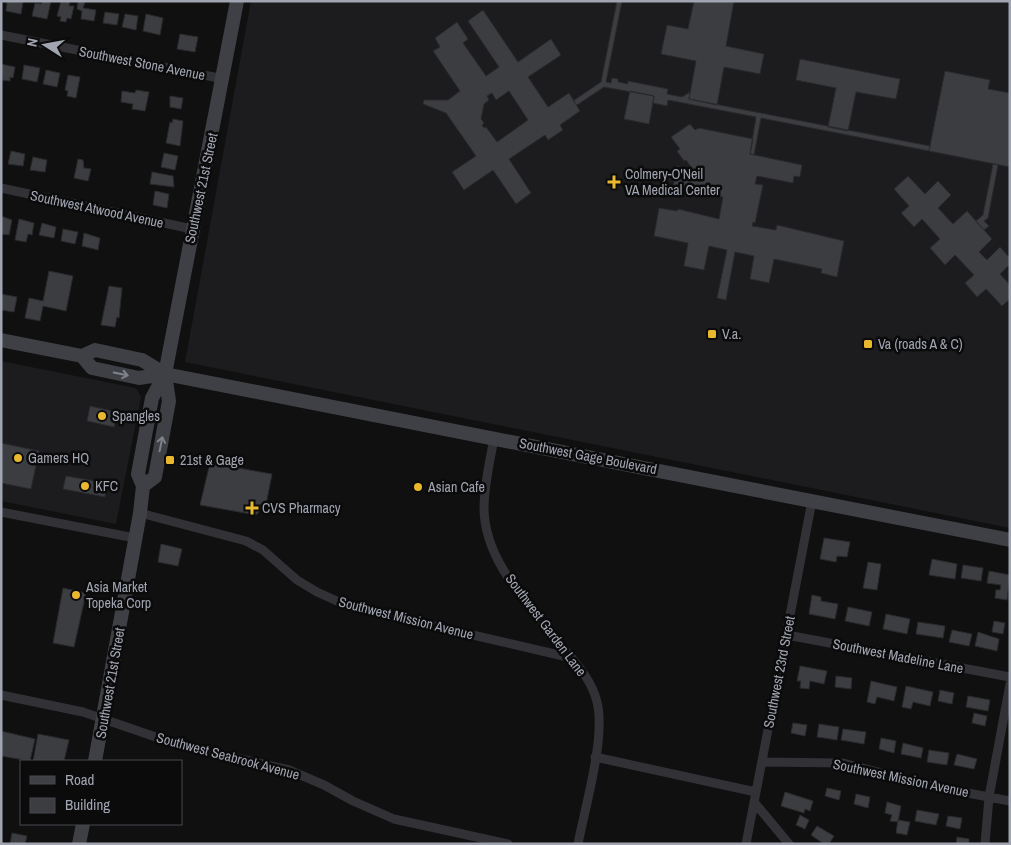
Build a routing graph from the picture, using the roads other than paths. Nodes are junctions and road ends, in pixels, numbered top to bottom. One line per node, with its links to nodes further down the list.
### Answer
1 (237, 1): 3 (main road, Southwest 21st Street)
2 (1, 35): 3 (street, Southwest Stone Avenue)
3 (224, 79): 5 (main road, Southwest 21st Street)
4 (1, 188): 5 (street, Southwest Atwood Avenue)
5 (192, 229): 7 (main road, Southwest 21st Street)
6 (1, 340): 7 (main road, Southwest Gage Boulevard)
7 (166, 374): 8 (main road, Southwest Gage Boulevard); 11 (main road, Southwest 21st Street)
8 (494, 438): 9 (main road, Southwest Gage Boulevard); 15 (street, Southwest Garden Lane)
9 (812, 501): 13 (main road, Southwest Gage Boulevard); 14 (street, Southwest 23rd Street)
10 (1, 512): 12 (street)
11 (140, 513): 12 (main road, Southwest 21st Street); 15 (street, Southwest Mission Avenue)
12 (136, 538): 19 (main road, Southwest 21st Street)
13 (1010, 540)
14 (787, 635): 16 (street, Southwest Madeline Lane); 22 (street, Southwest 23rd Street)
15 (572, 658): 20 (street, Southwest Garden Lane)
16 (1010, 677)
17 (1010, 684): 24 (street)
18 (1, 696): 19 (street, Southwest Seabrook Avenue)
19 (103, 718): 21 (main road, Southwest 21st Street); 29 (street, Southwest Seabrook Avenue)
20 (595, 757): 23 (street); 30 (street, Southwest Garden Lane)
21 (95, 760)
22 (762, 762): 23 (street, Southwest 23rd Street); 24 (street, Southwest Mission Avenue)
23 (756, 792): 26 (street, Southwest 23rd Street)
24 (989, 797): 25 (street, Southwest Mission Avenue); 33 (street)
25 (1010, 801)
26 (754, 802): 31 (street, Southwest 23rd Street); 32 (street)
27 (83, 825): 28 (main road)
28 (79, 844)
29 (508, 844)
30 (578, 844)
31 (746, 844)
32 (789, 844)
33 (985, 844)

